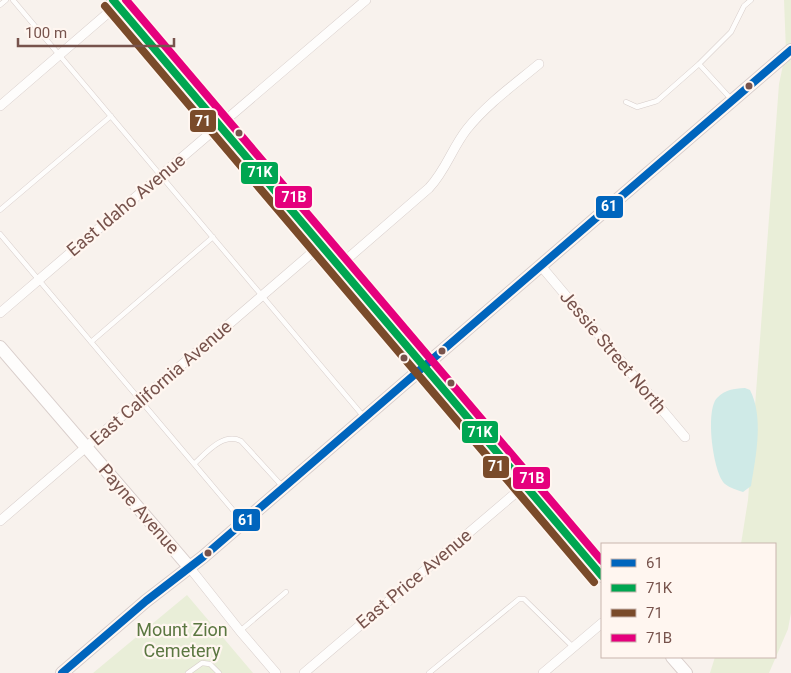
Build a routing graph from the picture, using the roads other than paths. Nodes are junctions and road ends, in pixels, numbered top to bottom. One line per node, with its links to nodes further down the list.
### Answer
1 (6, 0): 6 (lane)
2 (13, 0): 8 (lane)
3 (366, 0): 15 (street, East Idaho Avenue)
4 (751, 0): 10 (lane)
5 (118, 2): 8 (street); 15 (street)
6 (0, 5)
7 (791, 50): 11 (street)
8 (60, 55): 13 (street); 14 (lane)
9 (539, 64): 21 (street)
10 (699, 64): 11 (lane); 12 (lane)
11 (732, 100): 22 (street)
12 (626, 102)
13 (0, 106)
14 (111, 116): 16 (lane); 17 (lane)
15 (220, 126): 16 (street, East Idaho Avenue); 20 (street)
16 (160, 176): 19 (lane); 23 (street, East Idaho Avenue)
17 (0, 210)
18 (0, 234): 23 (lane)
19 (213, 238): 24 (lane); 26 (lane)
20 (321, 245): 21 (street); 24 (street, East California Avenue)
21 (338, 266): 28 (street)
22 (541, 266): 28 (street); 31 (street, Jessie Street North)
23 (38, 279): 25 (street, East Idaho Avenue); 26 (lane)
24 (262, 296): 29 (street, East California Avenue); 30 (lane)
25 (0, 313)
26 (91, 342): 29 (lane)
27 (0, 347): 32 (street, Payne Avenue)
28 (425, 366): 30 (street); 34 (street)
29 (140, 401): 32 (street, East California Avenue); 33 (lane)
30 (365, 418): 35 (street)
31 (685, 437)
32 (86, 448): 36 (street, East California Avenue); 38 (street, Payne Avenue)
33 (194, 464): 35 (lane); 37 (lane)
34 (525, 485): 39 (street); 49 (street, East Price Avenue)
35 (284, 488): 37 (street)
36 (0, 521)
37 (244, 523): 38 (street)
38 (190, 568): 42 (street, Payne Avenue); 45 (street)
39 (601, 575)
40 (286, 592): 42 (lane)
41 (601, 623): 43 (street)
42 (240, 631): 48 (street, Payne Avenue)
43 (573, 648): 50 (lane); 51 (street)
44 (673, 658): 52 (street)
45 (62, 673)
46 (188, 673): 47 (lane)
47 (219, 673)
48 (276, 673)
49 (304, 673)
50 (429, 673)
51 (543, 673)
52 (686, 673)

